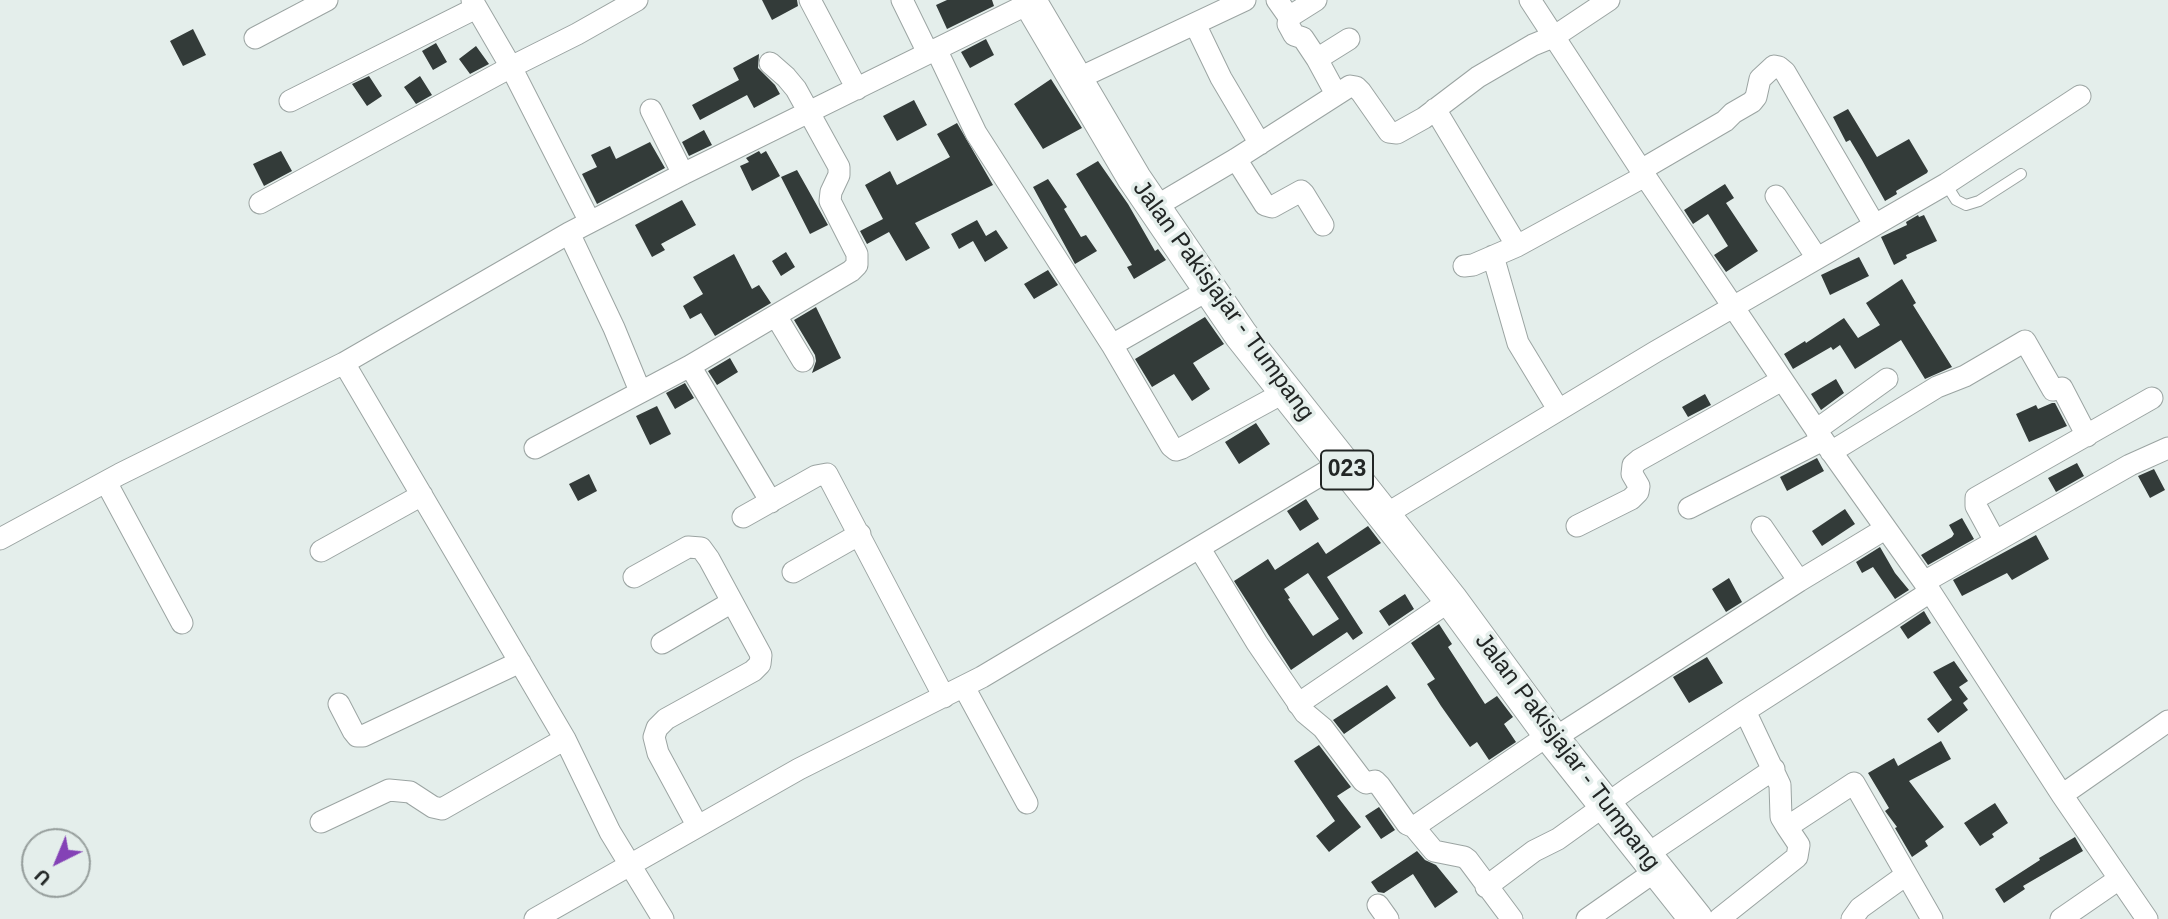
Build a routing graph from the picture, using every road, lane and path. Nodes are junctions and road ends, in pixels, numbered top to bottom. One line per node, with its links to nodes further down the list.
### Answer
1 (327, 0): 14 (street)
2 (637, 0): 19 (street)
3 (810, 0): 21 (street)
4 (902, 0): 16 (street)
5 (1245, 0): 12 (street)
6 (1316, 0): 11 (street)
7 (1530, 0): 13 (street)
8 (1609, 0): 13 (street)
9 (1030, 1): 16 (street); 20 (main road, Jalan Pakisjajar - Tumpang / 023)
10 (474, 4): 19 (street); 24 (street)
11 (1283, 8): 17 (street)
12 (1195, 24): 20 (street); 28 (street)
13 (1555, 36): 26 (street); 30 (street)
14 (255, 38)
15 (1349, 39): 17 (street)
16 (932, 51): 21 (street); 48 (street)
17 (1317, 59): 22 (street)
18 (770, 63): 27 (street)
19 (511, 67): 35 (street); 37 (street)
20 (1075, 80): 36 (main road, Jalan Pakisjajar - Tumpang / 023)
21 (857, 89): 27 (street)
22 (1336, 94): 26 (street); 28 (street)
23 (2080, 96): 33 (street)
24 (290, 101)
25 (651, 110): 31 (street)
26 (1435, 110): 41 (street)
27 (808, 114): 31 (street); 47 (street)
28 (1260, 144): 29 (street)
29 (1236, 159): 36 (street); 39 (street)
30 (1643, 173): 38 (street); 41 (street); 46 (street)
31 (683, 174): 37 (street)
32 (2021, 174): 33 (lane)
33 (1946, 184): 38 (street)
34 (1776, 196): 43 (street)
35 (260, 203)
36 (1153, 208): 45 (main road, Jalan Pakisjajar - Tumpang / 023)
37 (590, 222): 40 (street)
38 (1874, 224): 43 (street)
39 (1323, 225)
40 (569, 233): 50 (street); 54 (street)
41 (1517, 246): 42 (street)
42 (1493, 256): 44 (street); 57 (street)
43 (1817, 258): 46 (street)
44 (1464, 265)
45 (1210, 289): 48 (street); 55 (main road, Jalan Pakisjajar - Tumpang / 023)
46 (1733, 307): 53 (street); 57 (street)
47 (776, 316): 49 (street); 51 (street)
48 (1112, 345): 55 (street)
49 (803, 360)
50 (344, 363): 63 (street); 64 (street)
51 (690, 366): 54 (street); 65 (street)
52 (1887, 379): 59 (street)
53 (1782, 380): 59 (street); 69 (street)
54 (640, 391): 60 (street)
55 (1285, 392): 62 (main road, Jalan Pakisjajar - Tumpang / 023)
56 (2152, 398): 58 (street)
57 (1558, 410): 67 (street)
58 (2087, 436): 59 (street); 74 (street)
59 (1824, 441): 66 (street); 71 (street)
60 (535, 448)
61 (2168, 448): 74 (street)
62 (1341, 463): 67 (main road, Jalan Pakisjajar - Tumpang / 023); 75 (street)
63 (106, 482): 73 (street); 83 (street)
64 (422, 495): 76 (street); 85 (street)
65 (771, 502): 68 (street); 72 (street)
66 (1689, 508)
67 (1383, 516): 81 (main road, Jalan Pakisjajar - Tumpang / 023)
68 (743, 517)
69 (1577, 526)
70 (1762, 527): 79 (street)
71 (1885, 529): 79 (street); 80 (street)
72 (860, 534): 77 (street); 87 (street)
73 (0, 538)
74 (1995, 541): 80 (street)
75 (1200, 549): 86 (street); 89 (street)
76 (321, 551)
77 (793, 572)
78 (634, 577): 82 (street)
79 (1799, 580): 92 (street)
80 (1927, 587): 90 (street); 95 (street)
81 (1451, 600): 89 (street); 92 (main road, Jalan Pakisjajar - Tumpang / 023)
82 (732, 602): 84 (street); 99 (street)
83 (182, 623)
84 (662, 643)
85 (520, 663): 88 (street); 93 (street)
86 (964, 687): 87 (street); 96 (street)
87 (944, 697): 99 (street)
88 (339, 704)
89 (1298, 704): 100 (street)
90 (1745, 711): 94 (street); 97 (street)
91 (2168, 721): 95 (street)
92 (1552, 736): 97 (main road, Jalan Pakisjajar - Tumpang / 023); 100 (street)
93 (565, 739): 98 (street); 103 (street)
94 (1774, 769): 101 (street); 102 (street)
95 (2062, 795): 105 (street)
96 (1027, 803)
97 (1608, 805): 102 (main road, Jalan Pakisjajar - Tumpang / 023); 106 (street)
98 (321, 822)
99 (697, 825): 103 (street)
100 (1414, 827): 106 (street)
101 (1787, 827): 104 (street); 112 (street)
102 (1652, 863): 110 (street); 111 (main road, Jalan Pakisjajar - Tumpang / 023)
103 (631, 865): 107 (street); 108 (street)
104 (1906, 875): 113 (street); 114 (street)
105 (2119, 879): 115 (street); 116 (street)
106 (1486, 887): 109 (street)
107 (535, 919)
108 (663, 919)
109 (1512, 919)
110 (1587, 919)
111 (1696, 919)
112 (1719, 919)
113 (1852, 919)
114 (1932, 919)
115 (2061, 919)
116 (2147, 919)

